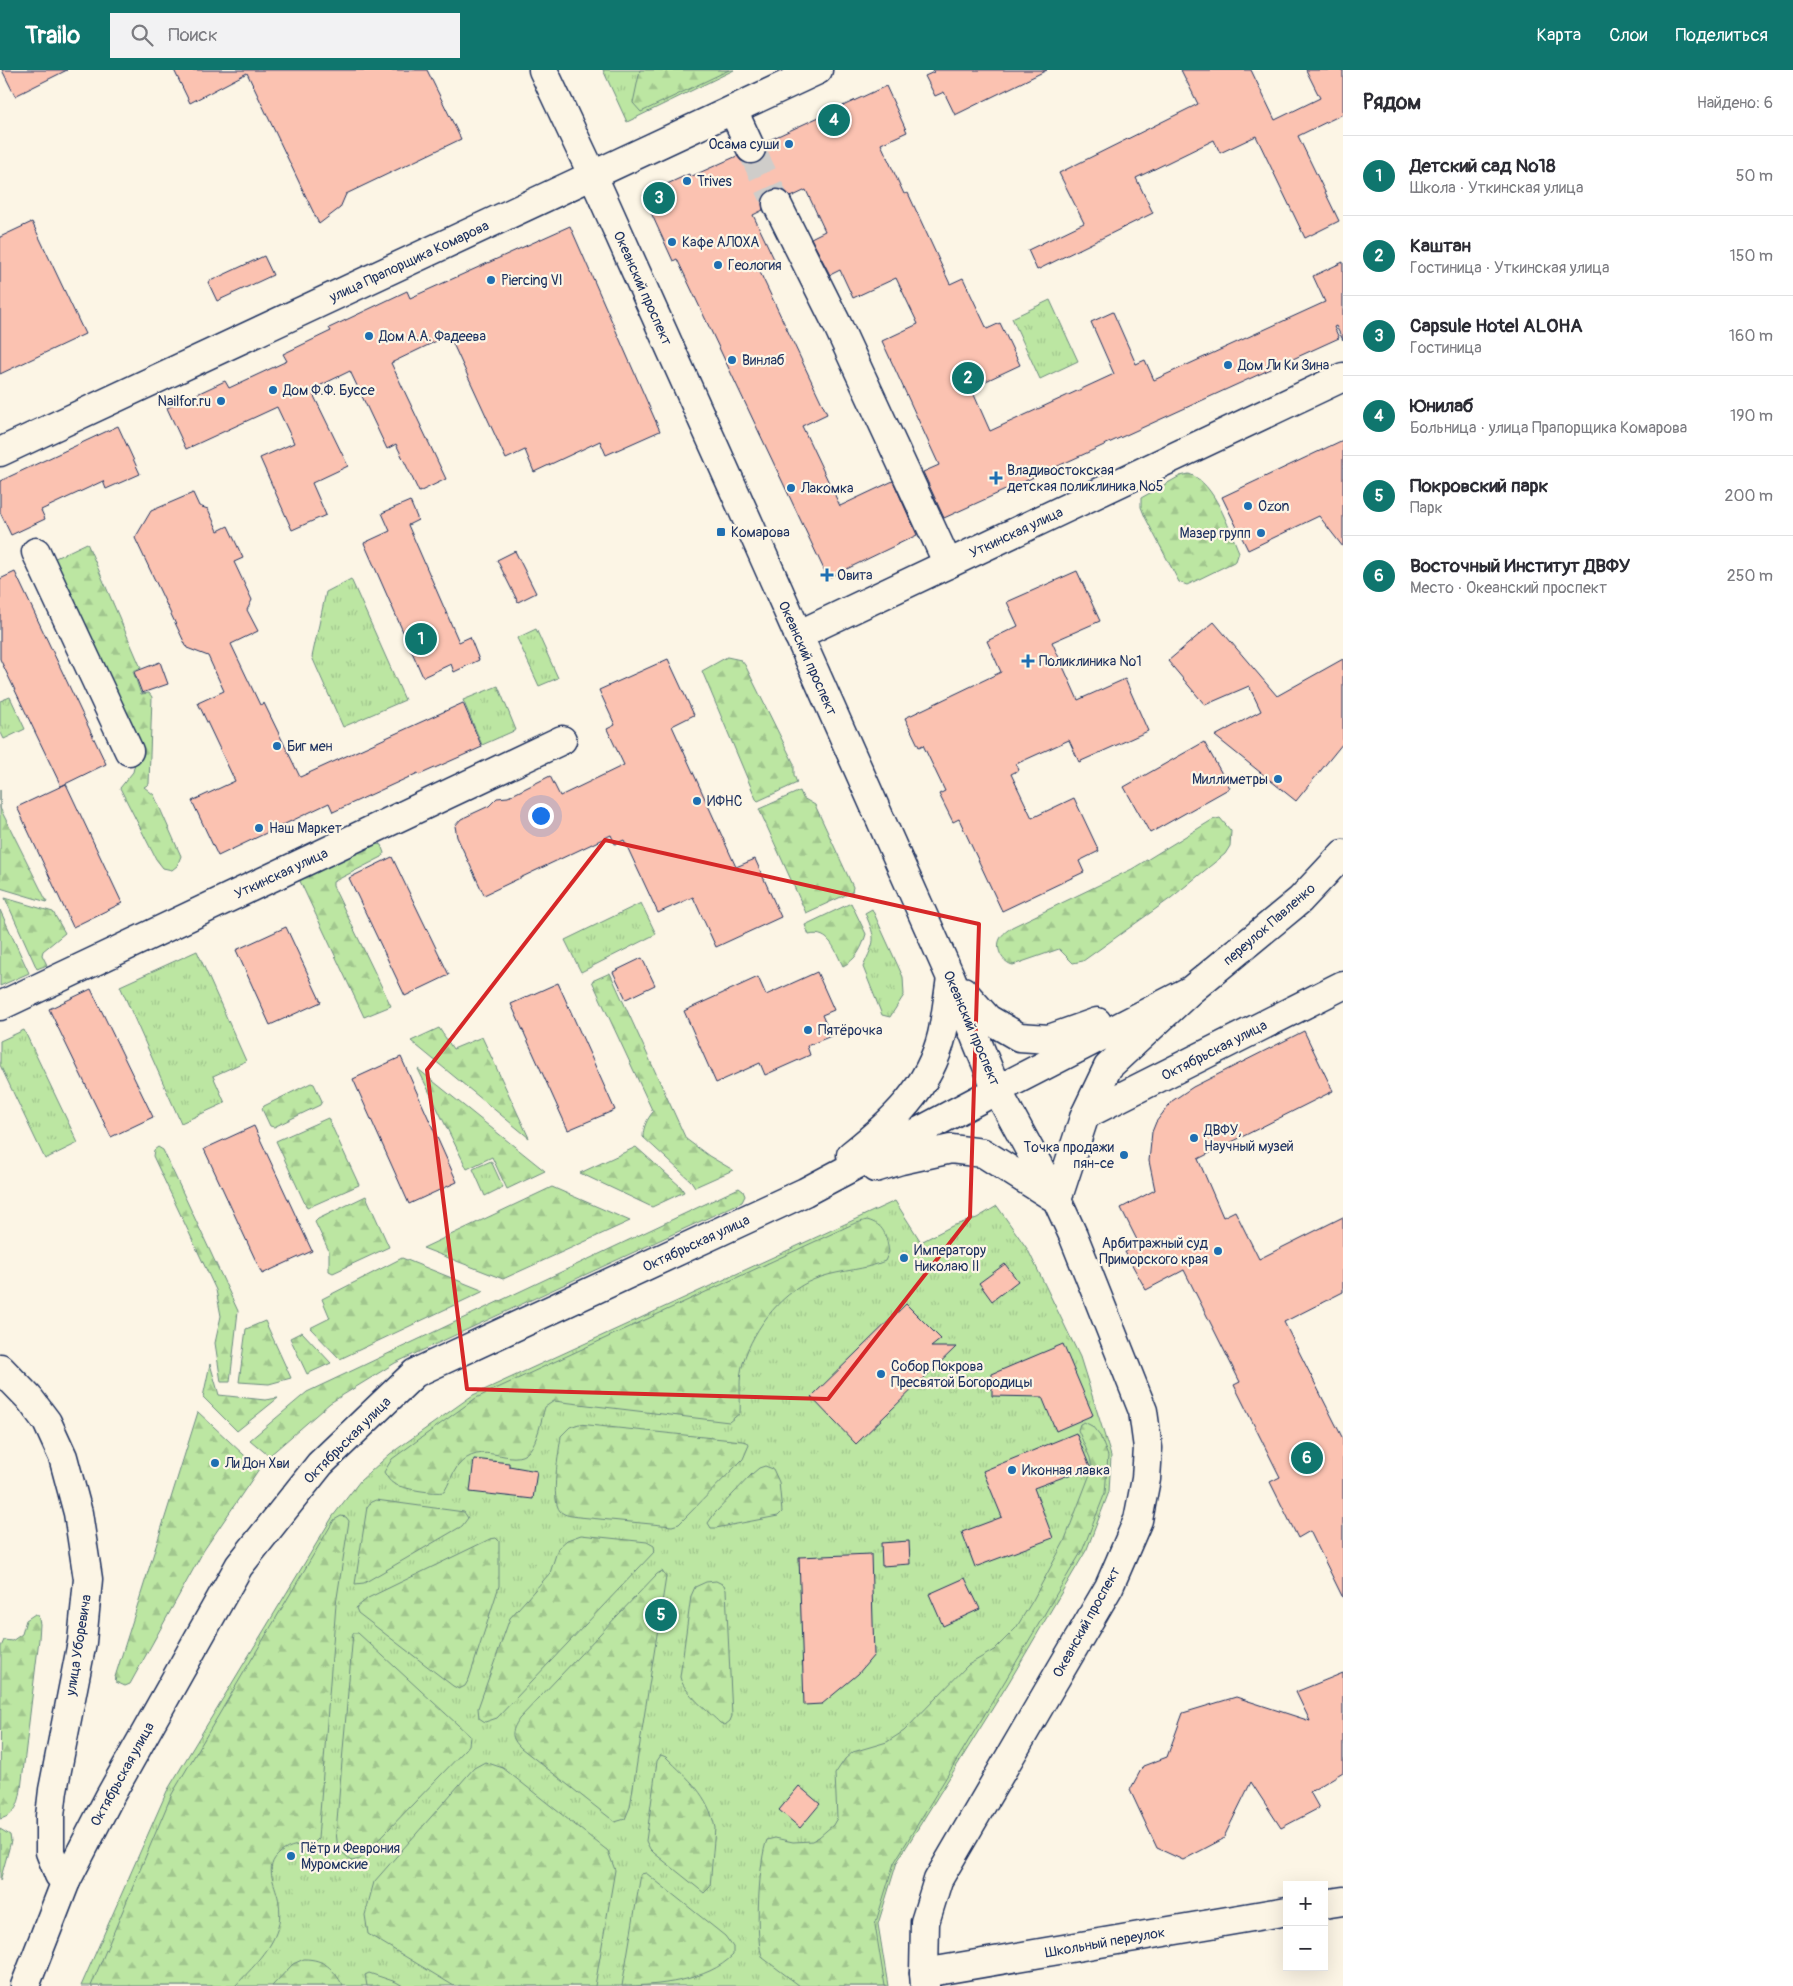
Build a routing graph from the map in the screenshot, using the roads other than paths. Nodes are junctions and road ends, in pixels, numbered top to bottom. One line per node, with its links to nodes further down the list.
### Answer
1 (542, 70): 5 (main road, Океанский проспект)
2 (818, 70): 3 (main road, улица Прапорщика Комарова)
3 (734, 110): 4 (main road); 5 (main road, улица Прапорщика Комарова)
4 (751, 149)
5 (593, 176): 8 (main road, улица Прапорщика Комарова); 11 (main road, Океанский проспект)
6 (777, 204): 10 (main road)
7 (1343, 378): 10 (main road, Уткинская улица)
8 (0, 452)
9 (36, 552): 13 (main road)
10 (948, 564): 11 (main road, Уткинская улица)
11 (798, 635): 15 (main road, Океанский проспект)
12 (562, 740): 18 (main road, Уткинская улица)
13 (130, 751)
14 (1343, 854): 17 (main road, переулок Павленко)
15 (951, 978): 17 (main road); 19 (main road, Океанский проспект); 21 (main road)
16 (1343, 985): 20 (main road, Октябрьская улица)
17 (1191, 990): 19 (main road); 20 (main road)
18 (0, 1006)
19 (997, 1090): 21 (main road); 22 (main road, Океанский проспект)
20 (1085, 1115): 22 (main road)
21 (805, 1192): 22 (main road); 24 (main road, Октябрьская улица)
22 (1057, 1200): 28 (main road, Океанский проспект)
23 (0, 1368): 24 (main road, улица Уборевича)
24 (66, 1880): 29 (main road, Октябрьская улица)
25 (1343, 1901): 26 (main road)
26 (1328, 1903)
27 (1283, 1911): 28 (main road, Школьный переулок)
28 (924, 1980)
29 (25, 1986)

